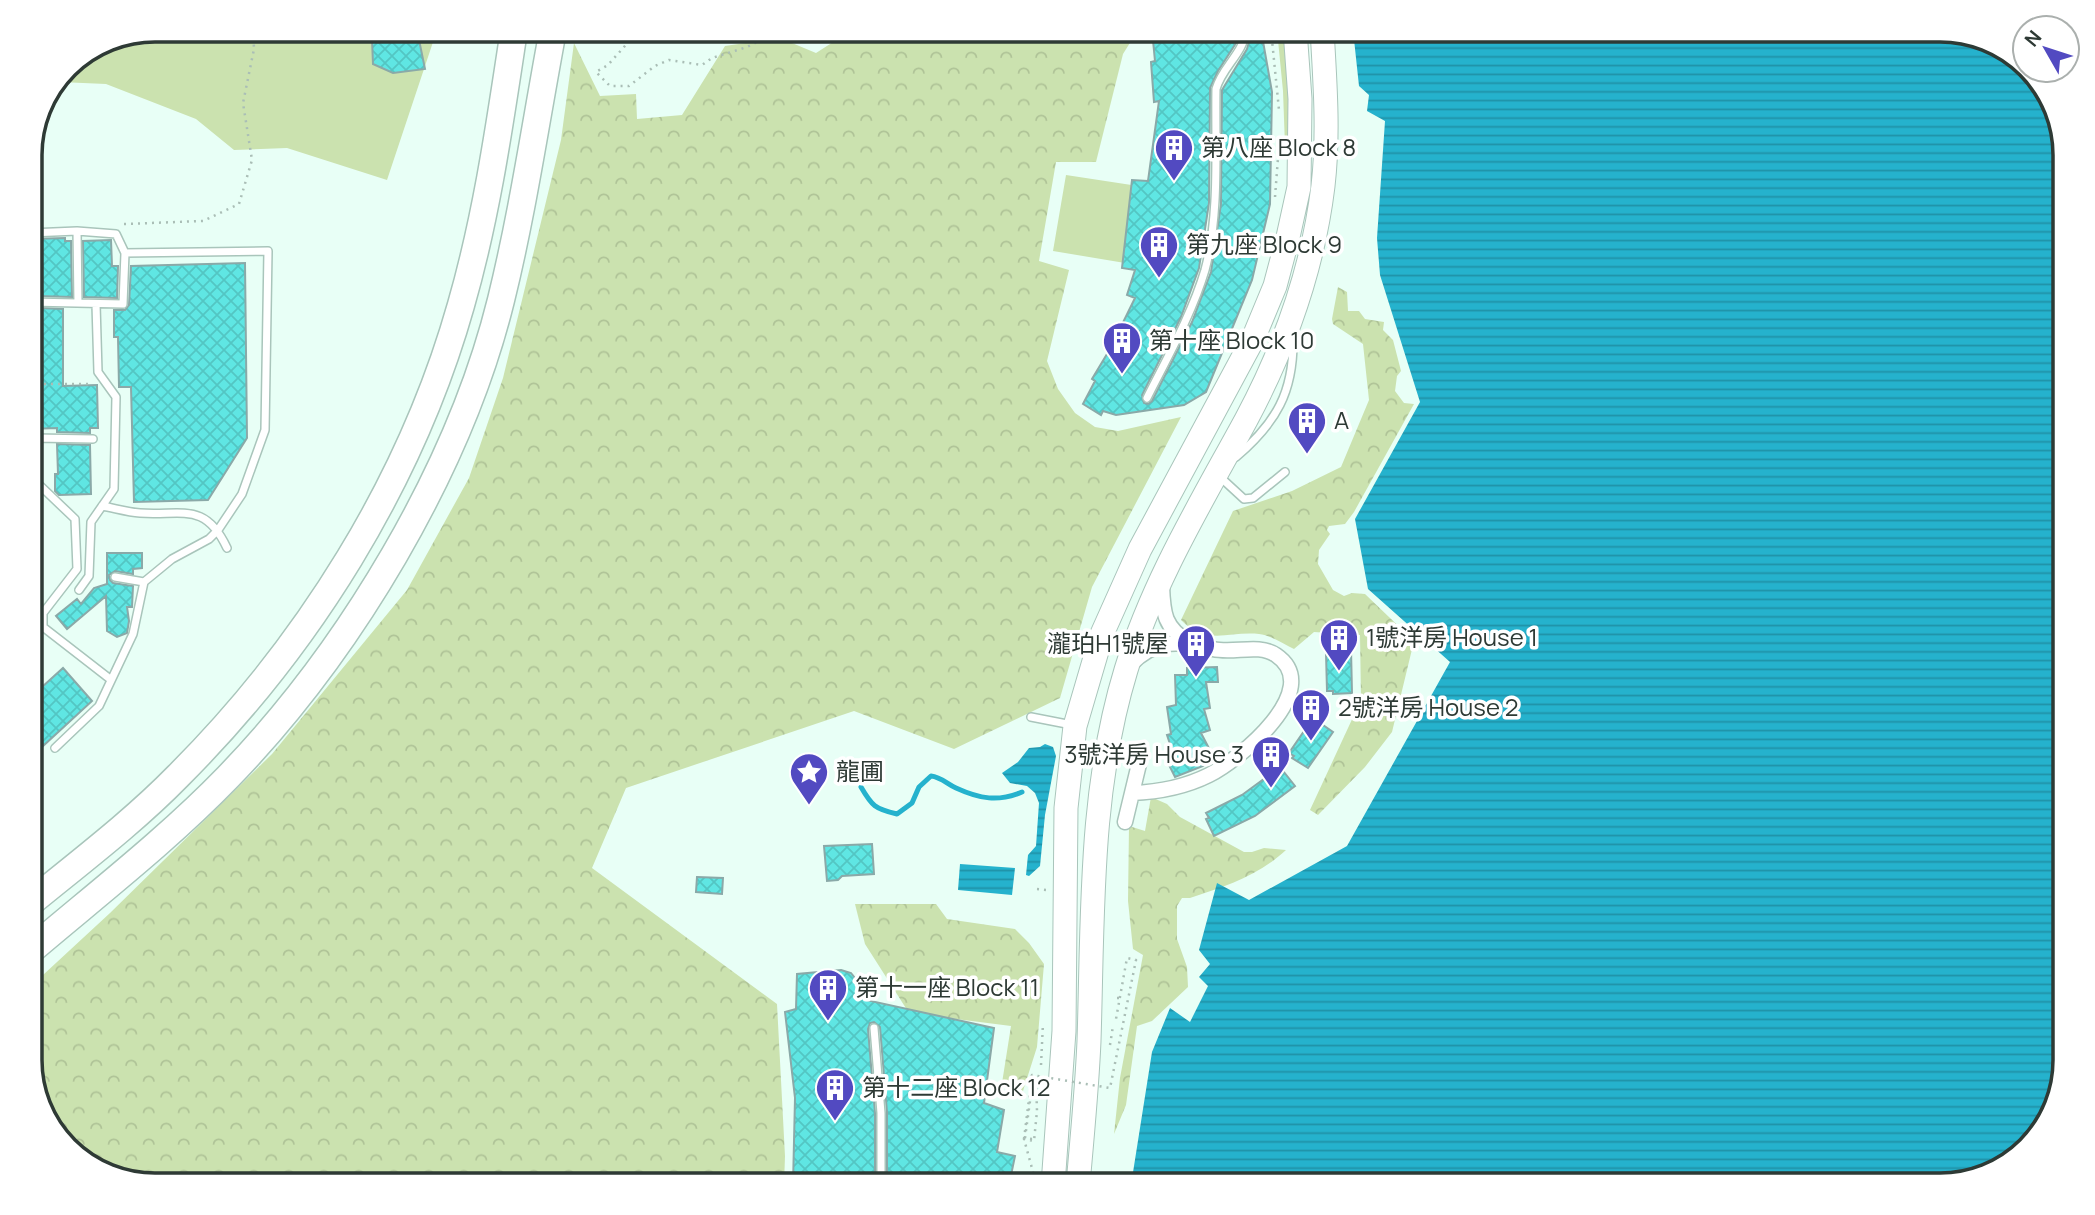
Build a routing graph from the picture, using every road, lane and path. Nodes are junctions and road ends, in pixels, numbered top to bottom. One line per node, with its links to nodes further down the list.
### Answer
1 (254, 42): 9 (path)
2 (512, 42): 42 (highway)
3 (552, 42): 43 (highway)
4 (628, 42): 5 (path)
5 (757, 42)
6 (1244, 42): 18 (lane)
7 (1296, 42): 35 (main road)
8 (1322, 42): 22 (main road)
9 (124, 224)
10 (77, 231): 11 (lane); 12 (lane); 14 (lane)
11 (42, 232)
12 (124, 253): 15 (lane); 25 (lane)
13 (42, 302): 14 (lane)
14 (78, 303): 15 (lane)
15 (96, 304): 17 (lane)
16 (42, 384): 17 (path)
17 (107, 384): 24 (lane)
18 (1147, 398)
19 (42, 438): 20 (lane)
20 (93, 439)
21 (1285, 472): 22 (lane)
22 (1216, 473): 27 (main road)
23 (42, 487): 33 (lane)
24 (102, 506): 25 (lane); 30 (lane)
25 (218, 530): 26 (lane); 29 (lane)
26 (227, 548)
27 (1162, 577): 31 (street); 32 (main road)
28 (115, 578): 29 (lane)
29 (144, 582): 33 (lane)
30 (79, 590)
31 (1190, 643): 32 (street); 38 (street)
32 (1126, 669): 51 (main road)
33 (110, 679): 36 (lane)
34 (1031, 717): 35 (lane)
35 (1075, 726): 50 (main road)
36 (55, 748)
37 (1139, 764): 38 (street)
38 (1132, 793): 39 (street)
39 (1125, 822)
40 (1037, 889): 41 (path)
41 (1050, 890)
42 (42, 893)
43 (42, 941)
44 (1116, 1019): 46 (path, bridge)
45 (874, 1028): 48 (lane)
46 (1024, 1139): 47 (path, bridge); 49 (path)
47 (1032, 1139)
48 (881, 1173)
49 (1041, 1173)
50 (1045, 1173)
51 (1079, 1173)

